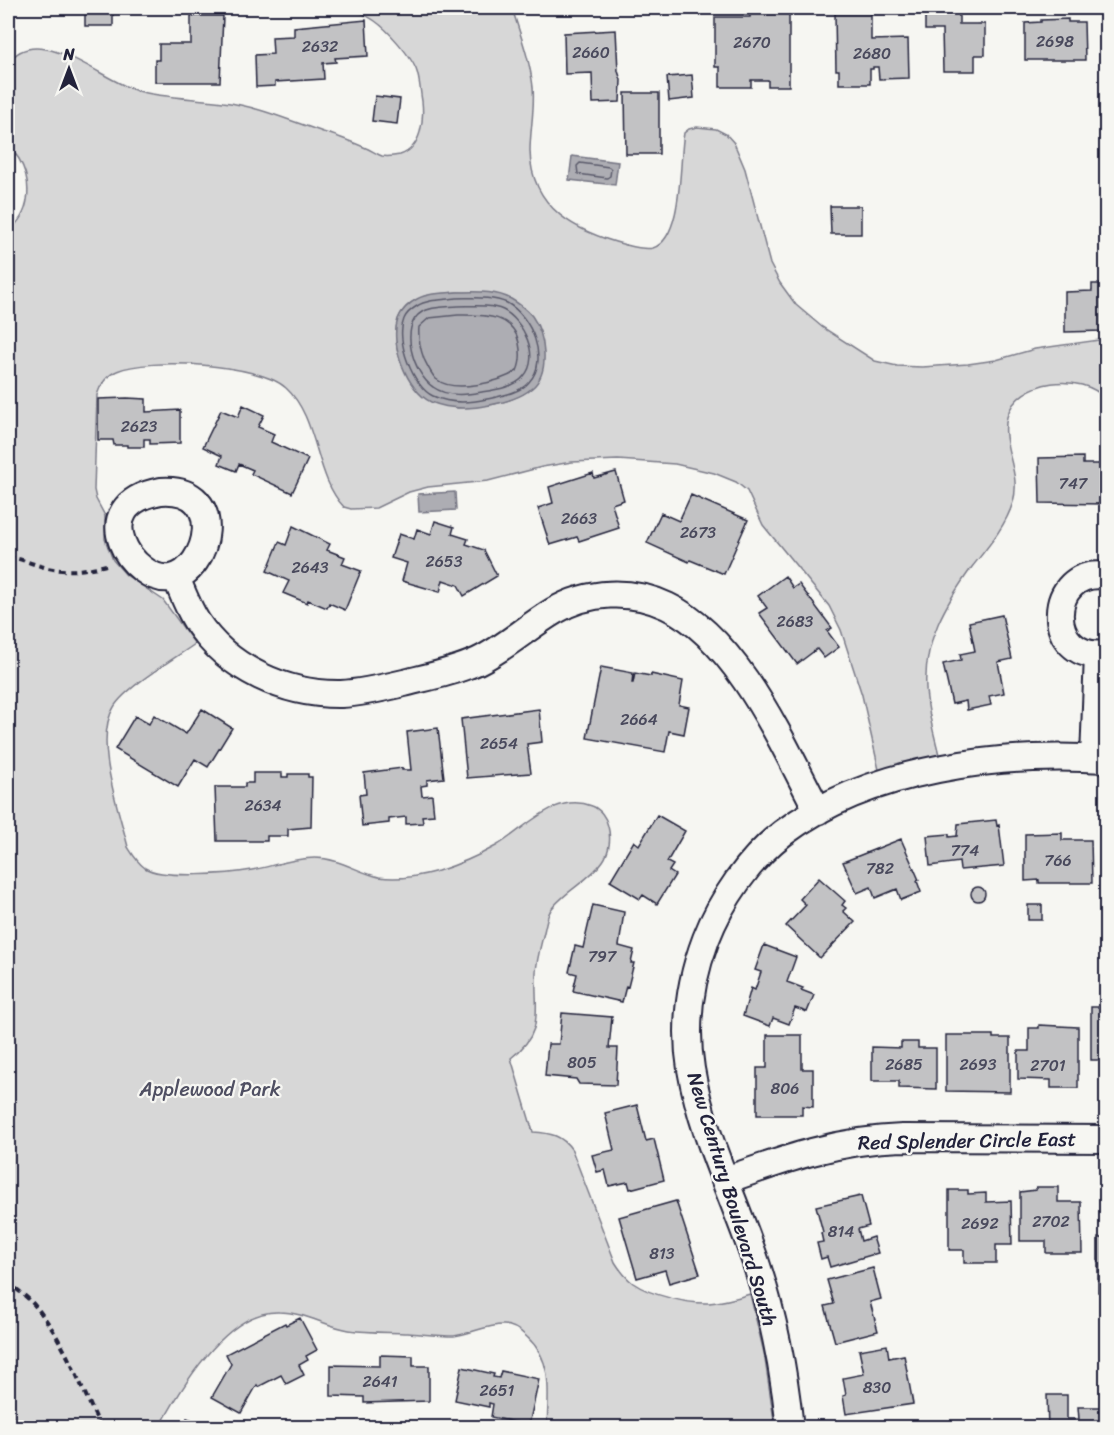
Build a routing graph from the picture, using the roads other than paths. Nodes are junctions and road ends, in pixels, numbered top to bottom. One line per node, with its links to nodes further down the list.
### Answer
1 (1107, 576): 3 (street)
2 (176, 577): 2 (street); 5 (street)
3 (1102, 655): 4 (street)
4 (1100, 759): 5 (street, New Century Boulevard South)
5 (818, 811): 7 (street, New Century Boulevard South)
6 (1107, 1139): 7 (street, Red Splender Circle East)
7 (726, 1180): 8 (street, New Century Boulevard South)
8 (790, 1428)

